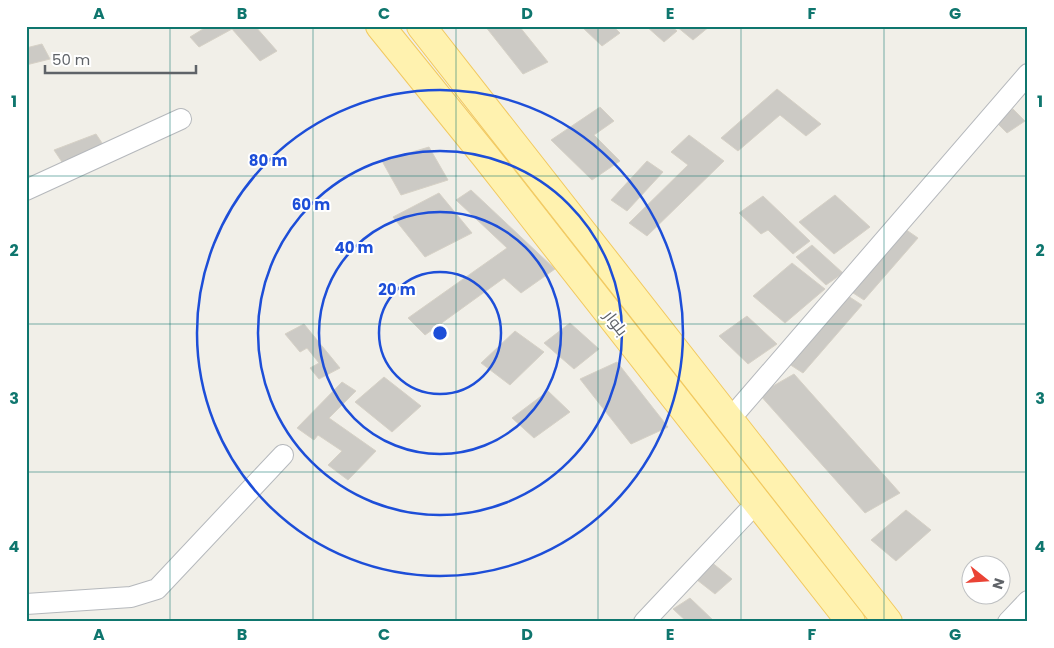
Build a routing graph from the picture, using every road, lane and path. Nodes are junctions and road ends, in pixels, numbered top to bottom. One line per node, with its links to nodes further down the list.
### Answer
1 (380, 26): 8 (main road, بلوار)
2 (421, 26): 6 (main road, بلوار)
3 (1028, 74): 6 (street)
4 (181, 119): 5 (street)
5 (26, 190)
6 (730, 419): 13 (main road, بلوار)
7 (283, 455): 10 (street)
8 (756, 502): 11 (street); 12 (main road, بلوار)
9 (1028, 601): 14 (street)
10 (26, 604)
11 (644, 622)
12 (851, 622)
13 (888, 622)
14 (1008, 622)

